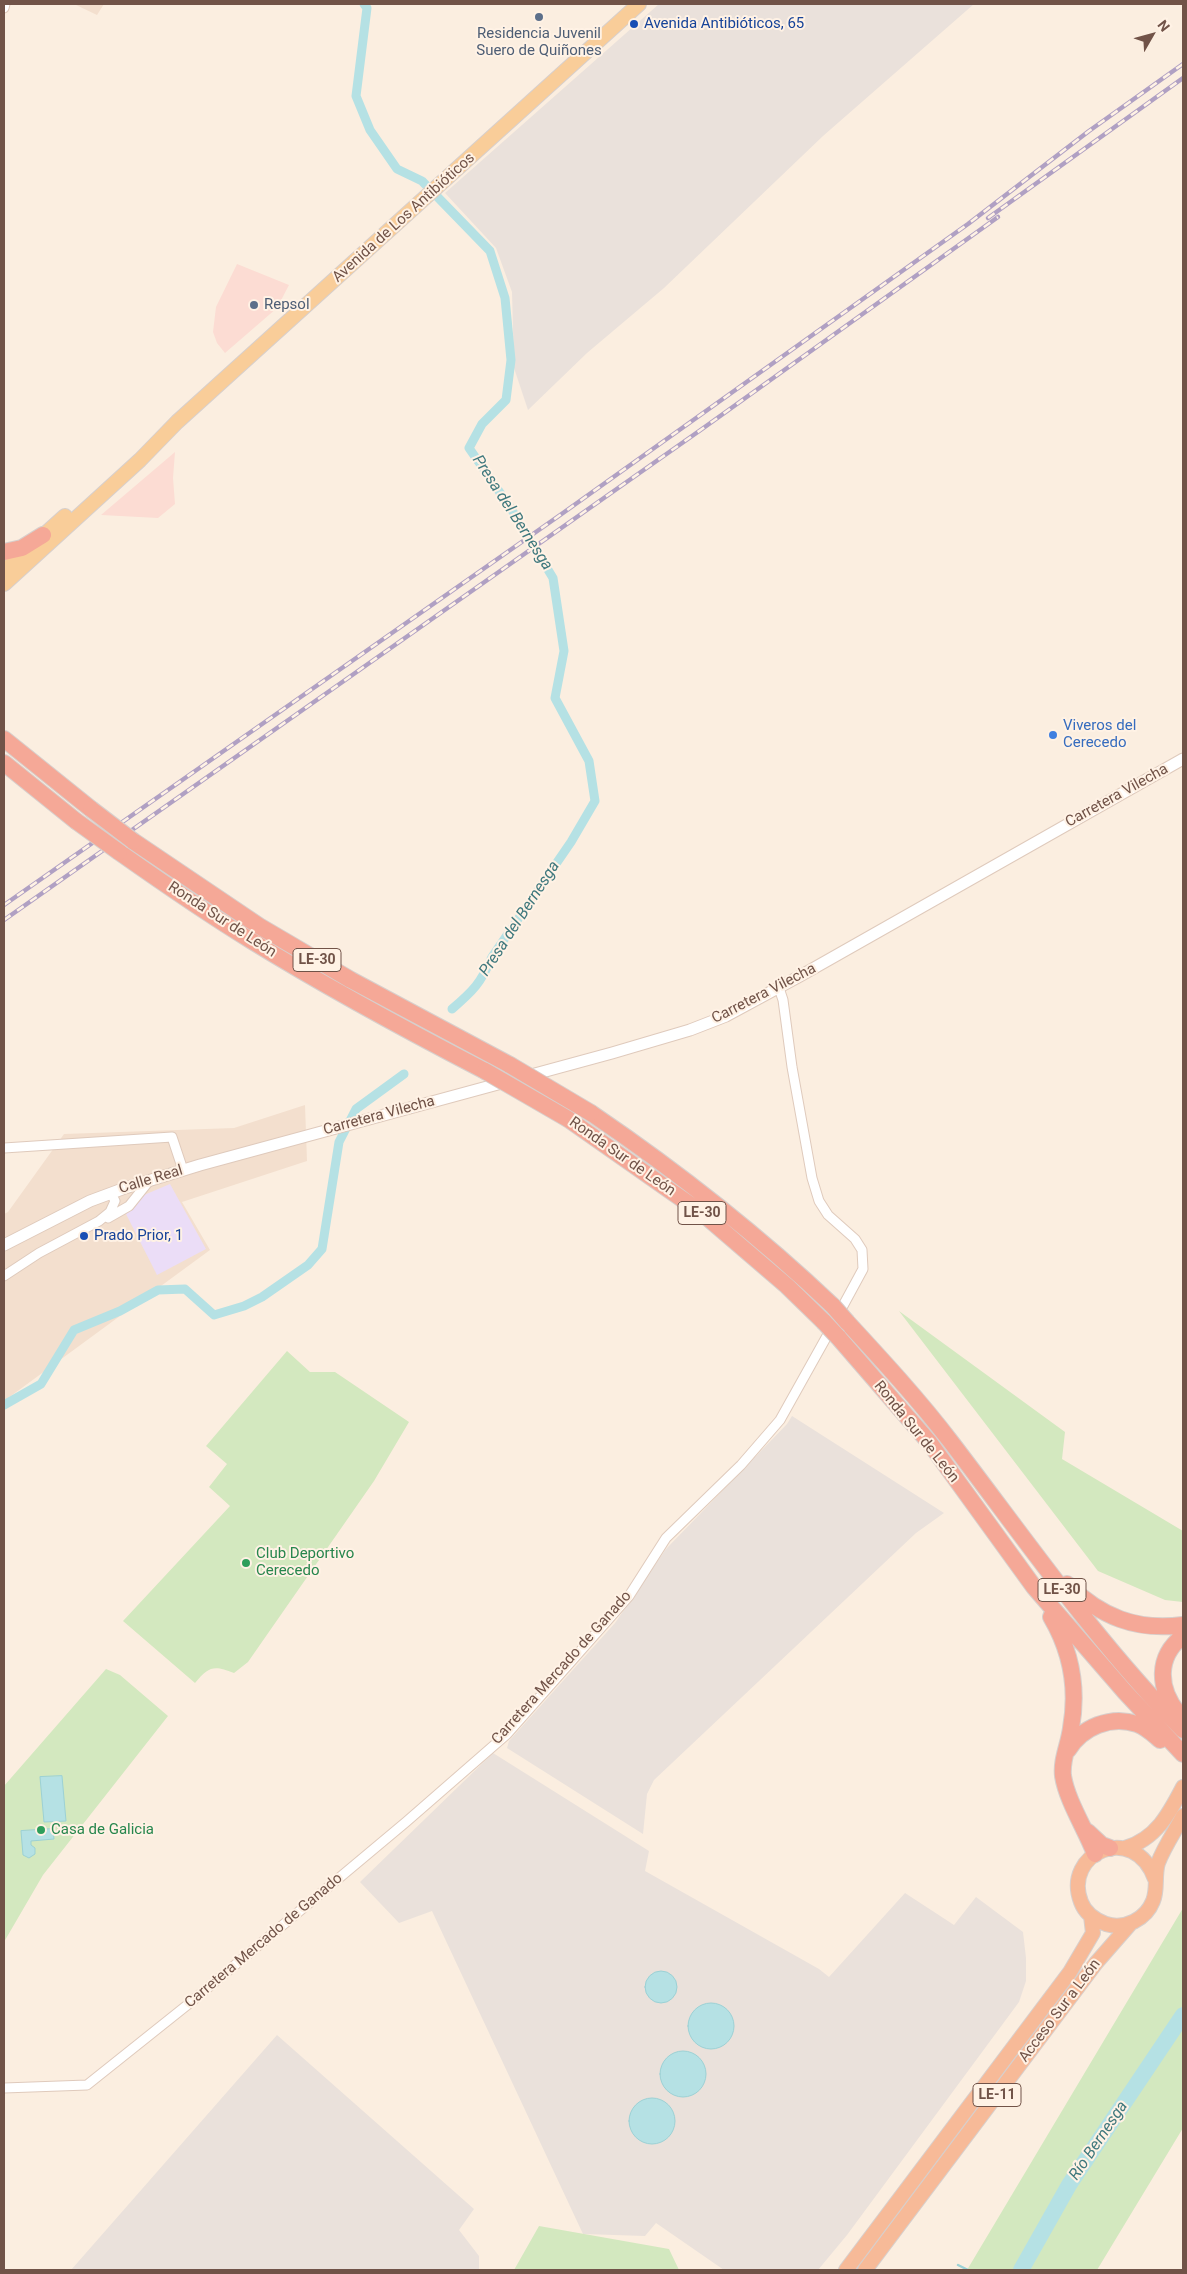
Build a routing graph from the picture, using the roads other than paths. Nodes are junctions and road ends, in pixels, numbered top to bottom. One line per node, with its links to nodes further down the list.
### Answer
1 (5, 4): 3 (street)
2 (639, 4): 4 (main road, Avenida de Los Antibióticos)
3 (4, 8)
4 (168, 431): 5 (main road, Avenida de Los Antibióticos); 6 (main road, Avenida de Los Antibióticos)
5 (77, 517): 8 (main road); 9 (main road, Avenida de Los Antibióticos)
6 (43, 535): 7 (highway); 8 (main road, Avenida de Los Antibióticos)
7 (4, 552)
8 (4, 572)
9 (4, 584)
10 (4, 739): 24 (highway, Ronda Sur de León / LE-30, bridge)
11 (1183, 759): 13 (street, Carretera Vilecha)
12 (4, 763): 25 (highway, Ronda Sur de León / LE-30, bridge)
13 (779, 988): 14 (street, Carretera Vilecha); 38 (street, Carretera Mercado de Ganado)
14 (306, 1136): 16 (street, Calle Real)
15 (4, 1148): 16 (street)
16 (183, 1170): 17 (street, Calle Real)
17 (149, 1181): 18 (street, Calle Real); 20 (street)
18 (125, 1188): 19 (street, Calle Real); 20 (street)
19 (111, 1193): 21 (street); 22 (street, Calle Real)
20 (129, 1206): 21 (street)
21 (99, 1221): 23 (street)
22 (4, 1245)
23 (4, 1276)
24 (951, 1442): 26 (highway); 29 (highway, Ronda Sur de León / LE-30)
25 (1034, 1587): 30 (highway, Ronda Sur de León / LE-30); 31 (highway)
26 (1183, 1625)
27 (1183, 1636): 28 (highway)
28 (1183, 1719)
29 (1183, 1730)
30 (1183, 1754): 31 (highway)
31 (1064, 1758): 34 (highway)
32 (1183, 1787): 34 (highway)
33 (1183, 1816): 35 (highway)
34 (1110, 1850): 35 (highway); 36 (highway)
35 (1155, 1879): 37 (highway, LE-11)
36 (1091, 1916): 37 (highway); 39 (highway, Acceso Sur a León / LE-11)
37 (1130, 1923): 40 (highway, Acceso Sur a León / LE-11)
38 (4, 2088)
39 (846, 2270)
40 (866, 2270)

